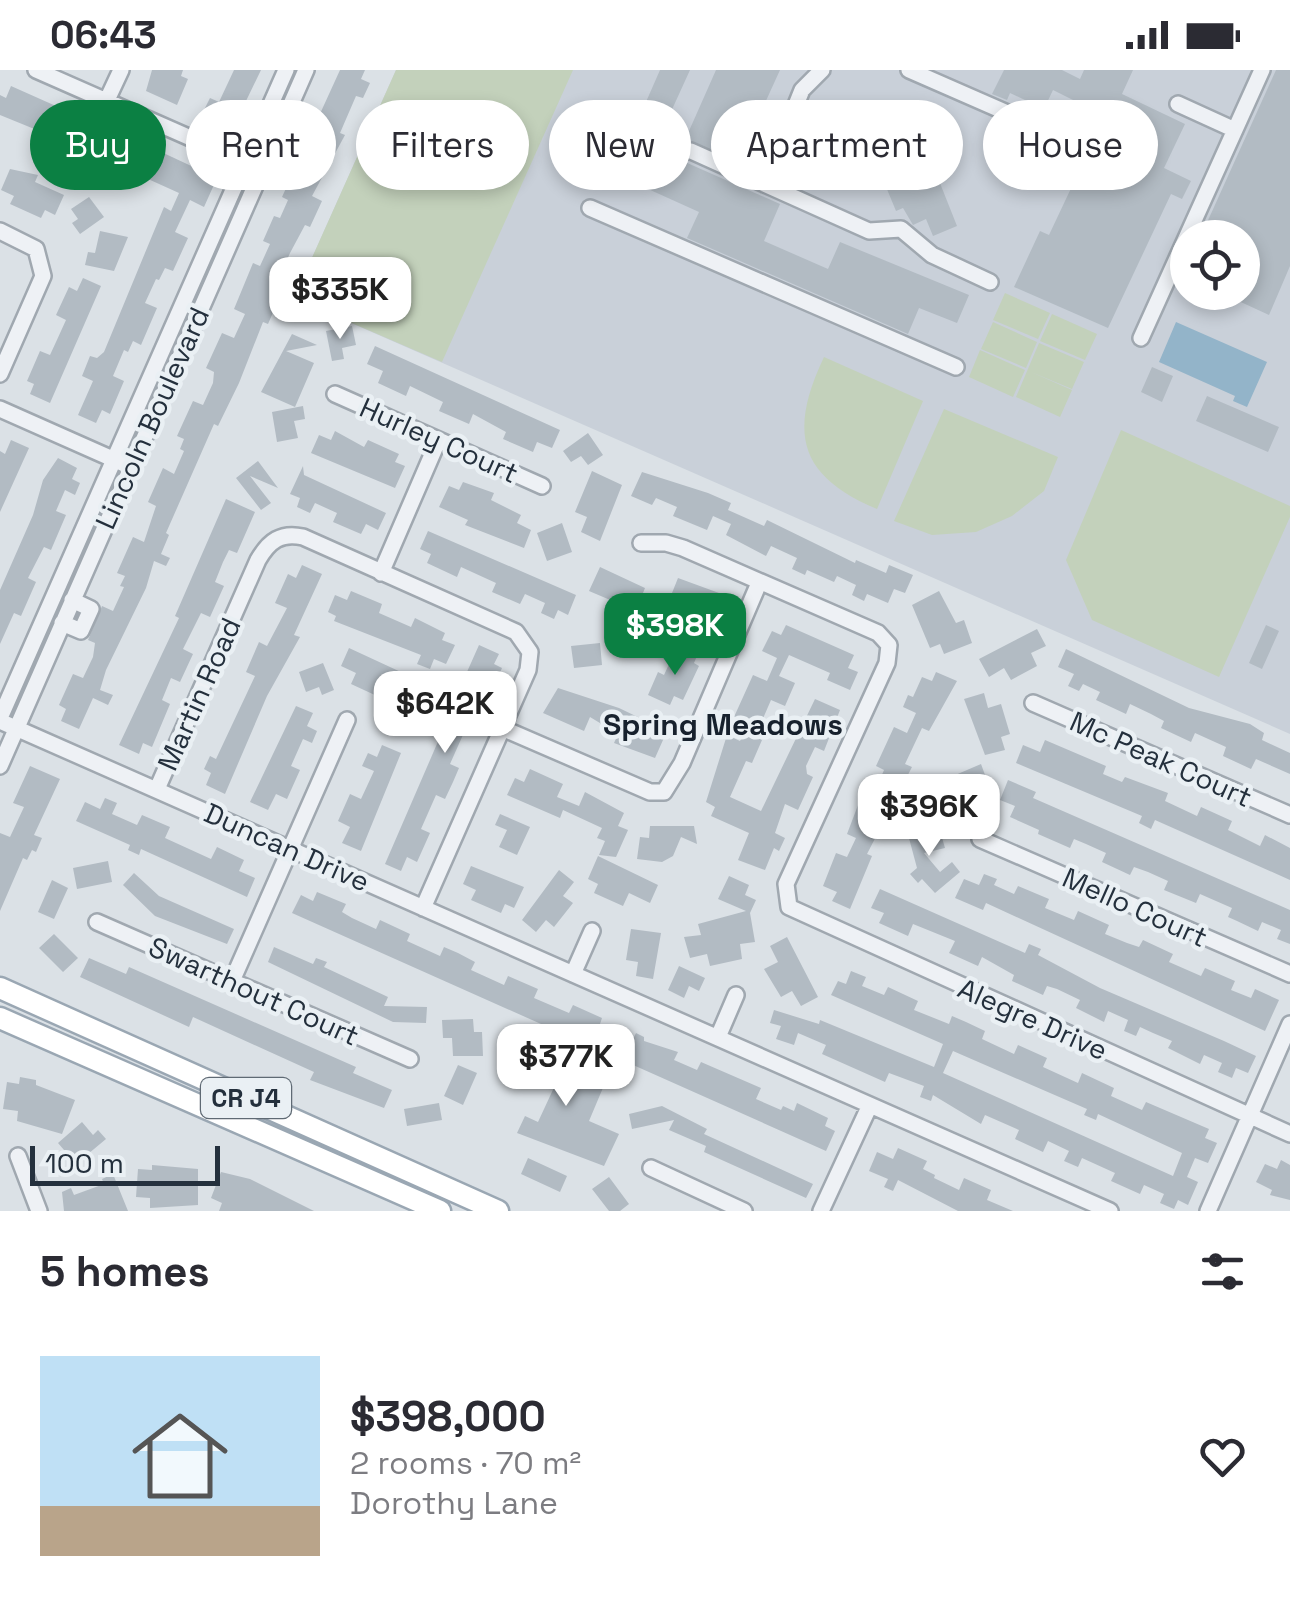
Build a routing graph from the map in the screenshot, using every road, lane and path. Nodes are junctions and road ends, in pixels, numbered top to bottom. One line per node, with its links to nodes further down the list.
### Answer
1 (36, 70): 8 (street)
2 (120, 70): 8 (street)
3 (286, 70): 9 (street, Lincoln Boulevard)
4 (306, 70): 10 (street, Lincoln Boulevard)
5 (822, 70): 11 (street)
6 (908, 70): 12 (street)
7 (1262, 70): 14 (street)
8 (107, 100)
9 (272, 100)
10 (293, 100)
11 (798, 100)
12 (983, 102)
13 (1178, 104): 14 (street)
14 (1235, 130): 21 (street)
15 (231, 190): 27 (street, Lincoln Boulevard)
16 (253, 190): 28 (street, Lincoln Boulevard)
17 (777, 190): 20 (street)
18 (590, 208): 22 (street)
19 (0, 231): 23 (street)
20 (990, 282)
21 (1141, 338)
22 (956, 367)
23 (0, 374)
24 (335, 394): 26 (street, Hurley Court)
25 (0, 409): 27 (street)
26 (438, 441): 29 (street, Hurley Court); 31 (street)
27 (115, 460): 28 (street); 35 (street, Lincoln Boulevard)
28 (131, 467): 35 (street, Lincoln Boulevard)
29 (542, 486)
30 (641, 543): 32 (street)
31 (381, 572): 36 (street); 38 (street, Martin Road)
32 (759, 583): 36 (street); 55 (street, Alegre Drive)
33 (1033, 703): 39 (street, Mc Peak Court)
34 (346, 720): 41 (street)
35 (5, 723): 37 (street, Lincoln Boulevard); 38 (street, Duncan Drive)
36 (502, 728): 42 (street)
37 (0, 766)
38 (157, 789): 41 (street, Duncan Drive)
39 (1290, 816)
40 (980, 839): 46 (street, Mello Court)
41 (291, 849): 42 (street, Duncan Drive); 47 (street)
42 (423, 908): 45 (street, Duncan Drive)
43 (97, 922): 47 (street, Swarthout Court)
44 (592, 930): 45 (street)
45 (573, 974): 52 (street, Duncan Drive)
46 (1290, 974)
47 (232, 981): 53 (street, Swarthout Court)
48 (0, 988): 59 (main road, CR J4)
49 (736, 994): 52 (street)
50 (0, 1018): 61 (main road, CR J4)
51 (1290, 1024): 55 (street)
52 (718, 1037): 54 (street, Duncan Drive)
53 (410, 1060)
54 (870, 1106): 63 (street); 64 (street, Duncan Drive)
55 (1250, 1116): 56 (street, Alegre Drive); 65 (street)
56 (1290, 1134)
57 (18, 1156): 60 (street)
58 (650, 1168): 62 (street)
59 (482, 1209)
60 (39, 1211)
61 (440, 1211)
62 (744, 1211)
63 (821, 1211)
64 (1110, 1211)
65 (1208, 1211)

